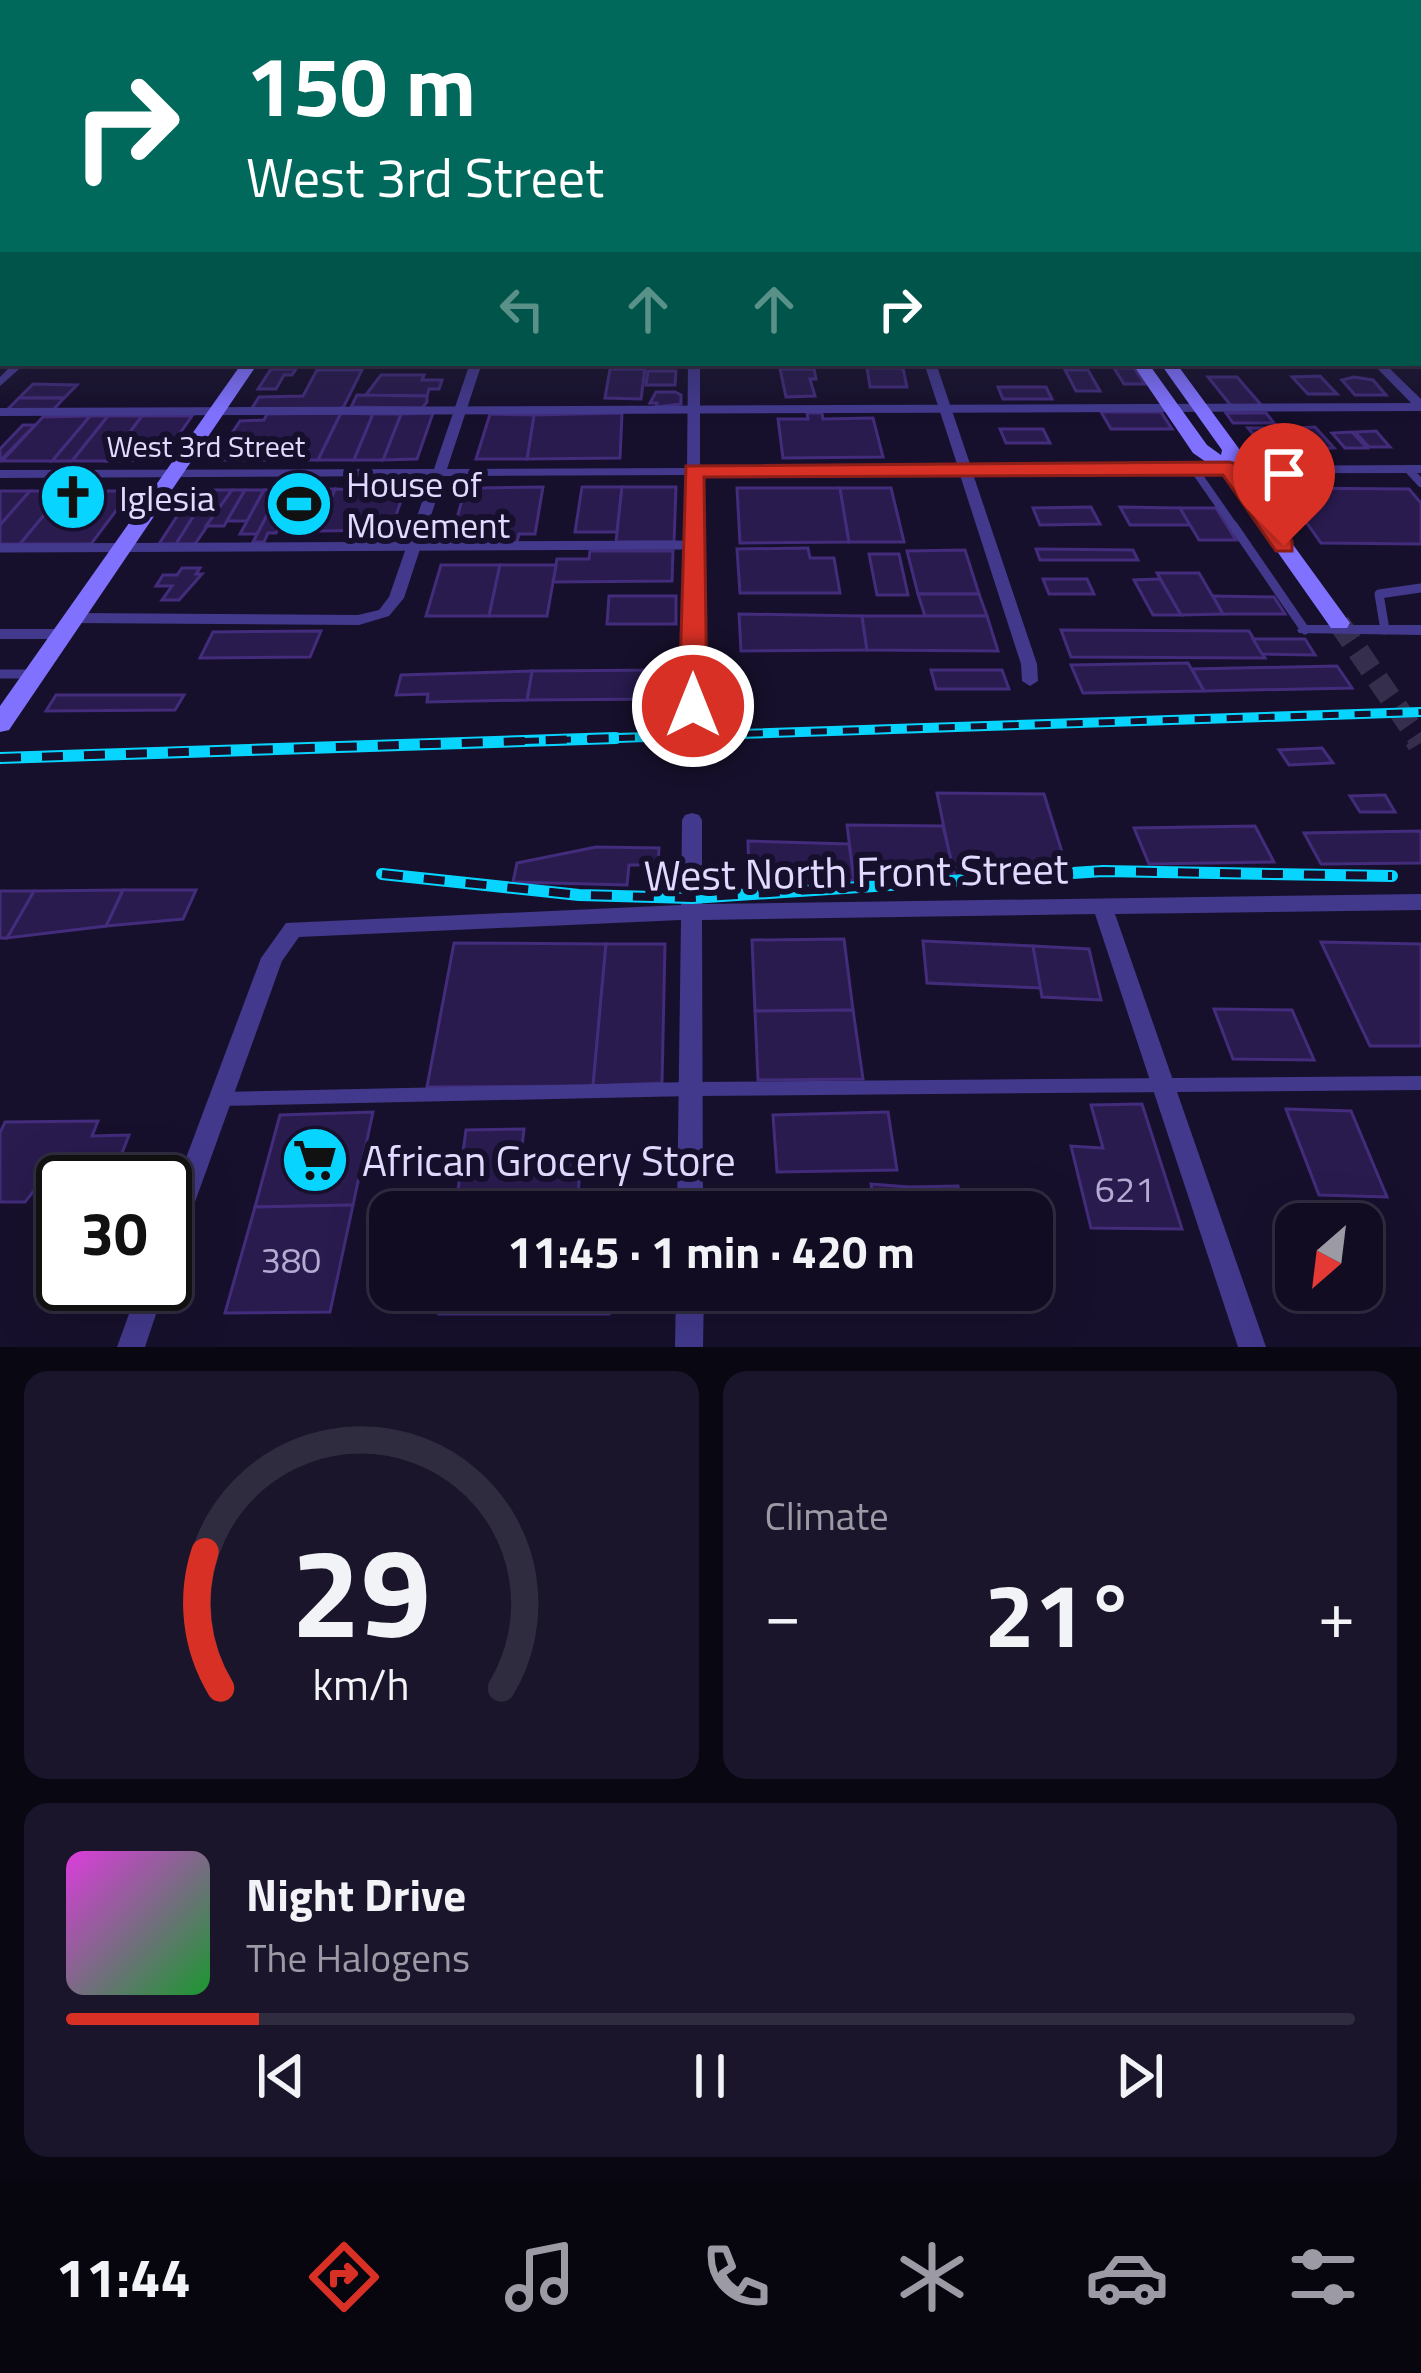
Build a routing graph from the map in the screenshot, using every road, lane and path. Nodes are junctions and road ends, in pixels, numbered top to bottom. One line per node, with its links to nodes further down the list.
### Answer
1 (248, 366): 15 (main road)
2 (475, 366): 13 (street)
3 (694, 366): 12 (street)
4 (931, 366): 9 (street)
5 (1142, 366): 10 (main road)
6 (1170, 366): 11 (main road)
7 (1381, 366): 8 (street)
8 (1421, 407): 11 (lane)
9 (945, 409): 10 (lane); 12 (lane); 19 (street)
10 (1171, 409): 11 (lane); 17 (main road)
11 (1201, 409): 17 (main road)
12 (694, 410): 13 (lane); 20 (street)
13 (459, 411): 15 (lane); 21 (street)
14 (0, 412): 15 (lane)
15 (216, 413): 22 (main road)
16 (1194, 469): 17 (street, West 3rd Street); 19 (street, West 3rd Street); 32 (lane)
17 (1229, 469): 18 (street, West 3rd Street); 30 (main road)
18 (1414, 469): 24 (lane)
19 (965, 470): 20 (street, West 3rd Street); 38 (street)
20 (694, 471): 21 (street, West 3rd Street); 25 (street)
21 (439, 472): 22 (street, West 3rd Street); 28 (street)
22 (174, 473): 23 (street, West 3rd Street); 27 (main road)
23 (0, 474)
24 (1421, 483)
25 (693, 545): 28 (lane); 39 (street)
26 (0, 548): 27 (lane)
27 (123, 548): 28 (lane); 31 (main road)
28 (414, 548): 31 (street)
29 (1421, 588): 33 (lane)
30 (1339, 623)
31 (68, 626): 35 (street); 37 (main road)
32 (1305, 630): 33 (street)
33 (1385, 630): 34 (street)
34 (1421, 630)
35 (0, 634)
36 (0, 674): 37 (lane)
37 (34, 674): 40 (main road)
38 (1030, 681)
39 (693, 706)
40 (0, 724)
41 (692, 820): 44 (street)
42 (1421, 902): 43 (street, West North Front Street)
43 (1102, 904): 44 (street, West North Front Street); 46 (street)
44 (692, 912): 47 (street); 48 (street, West North Front Street)
45 (1421, 1083): 46 (lane)
46 (1162, 1084): 47 (lane); 55 (street)
47 (691, 1089): 48 (lane); 50 (street)
48 (217, 1099): 49 (street)
49 (192, 1171)
50 (690, 1191)
51 (144, 1311): 53 (street)
52 (690, 1311): 54 (street)
53 (131, 1347)
54 (689, 1347)
55 (1252, 1347)

